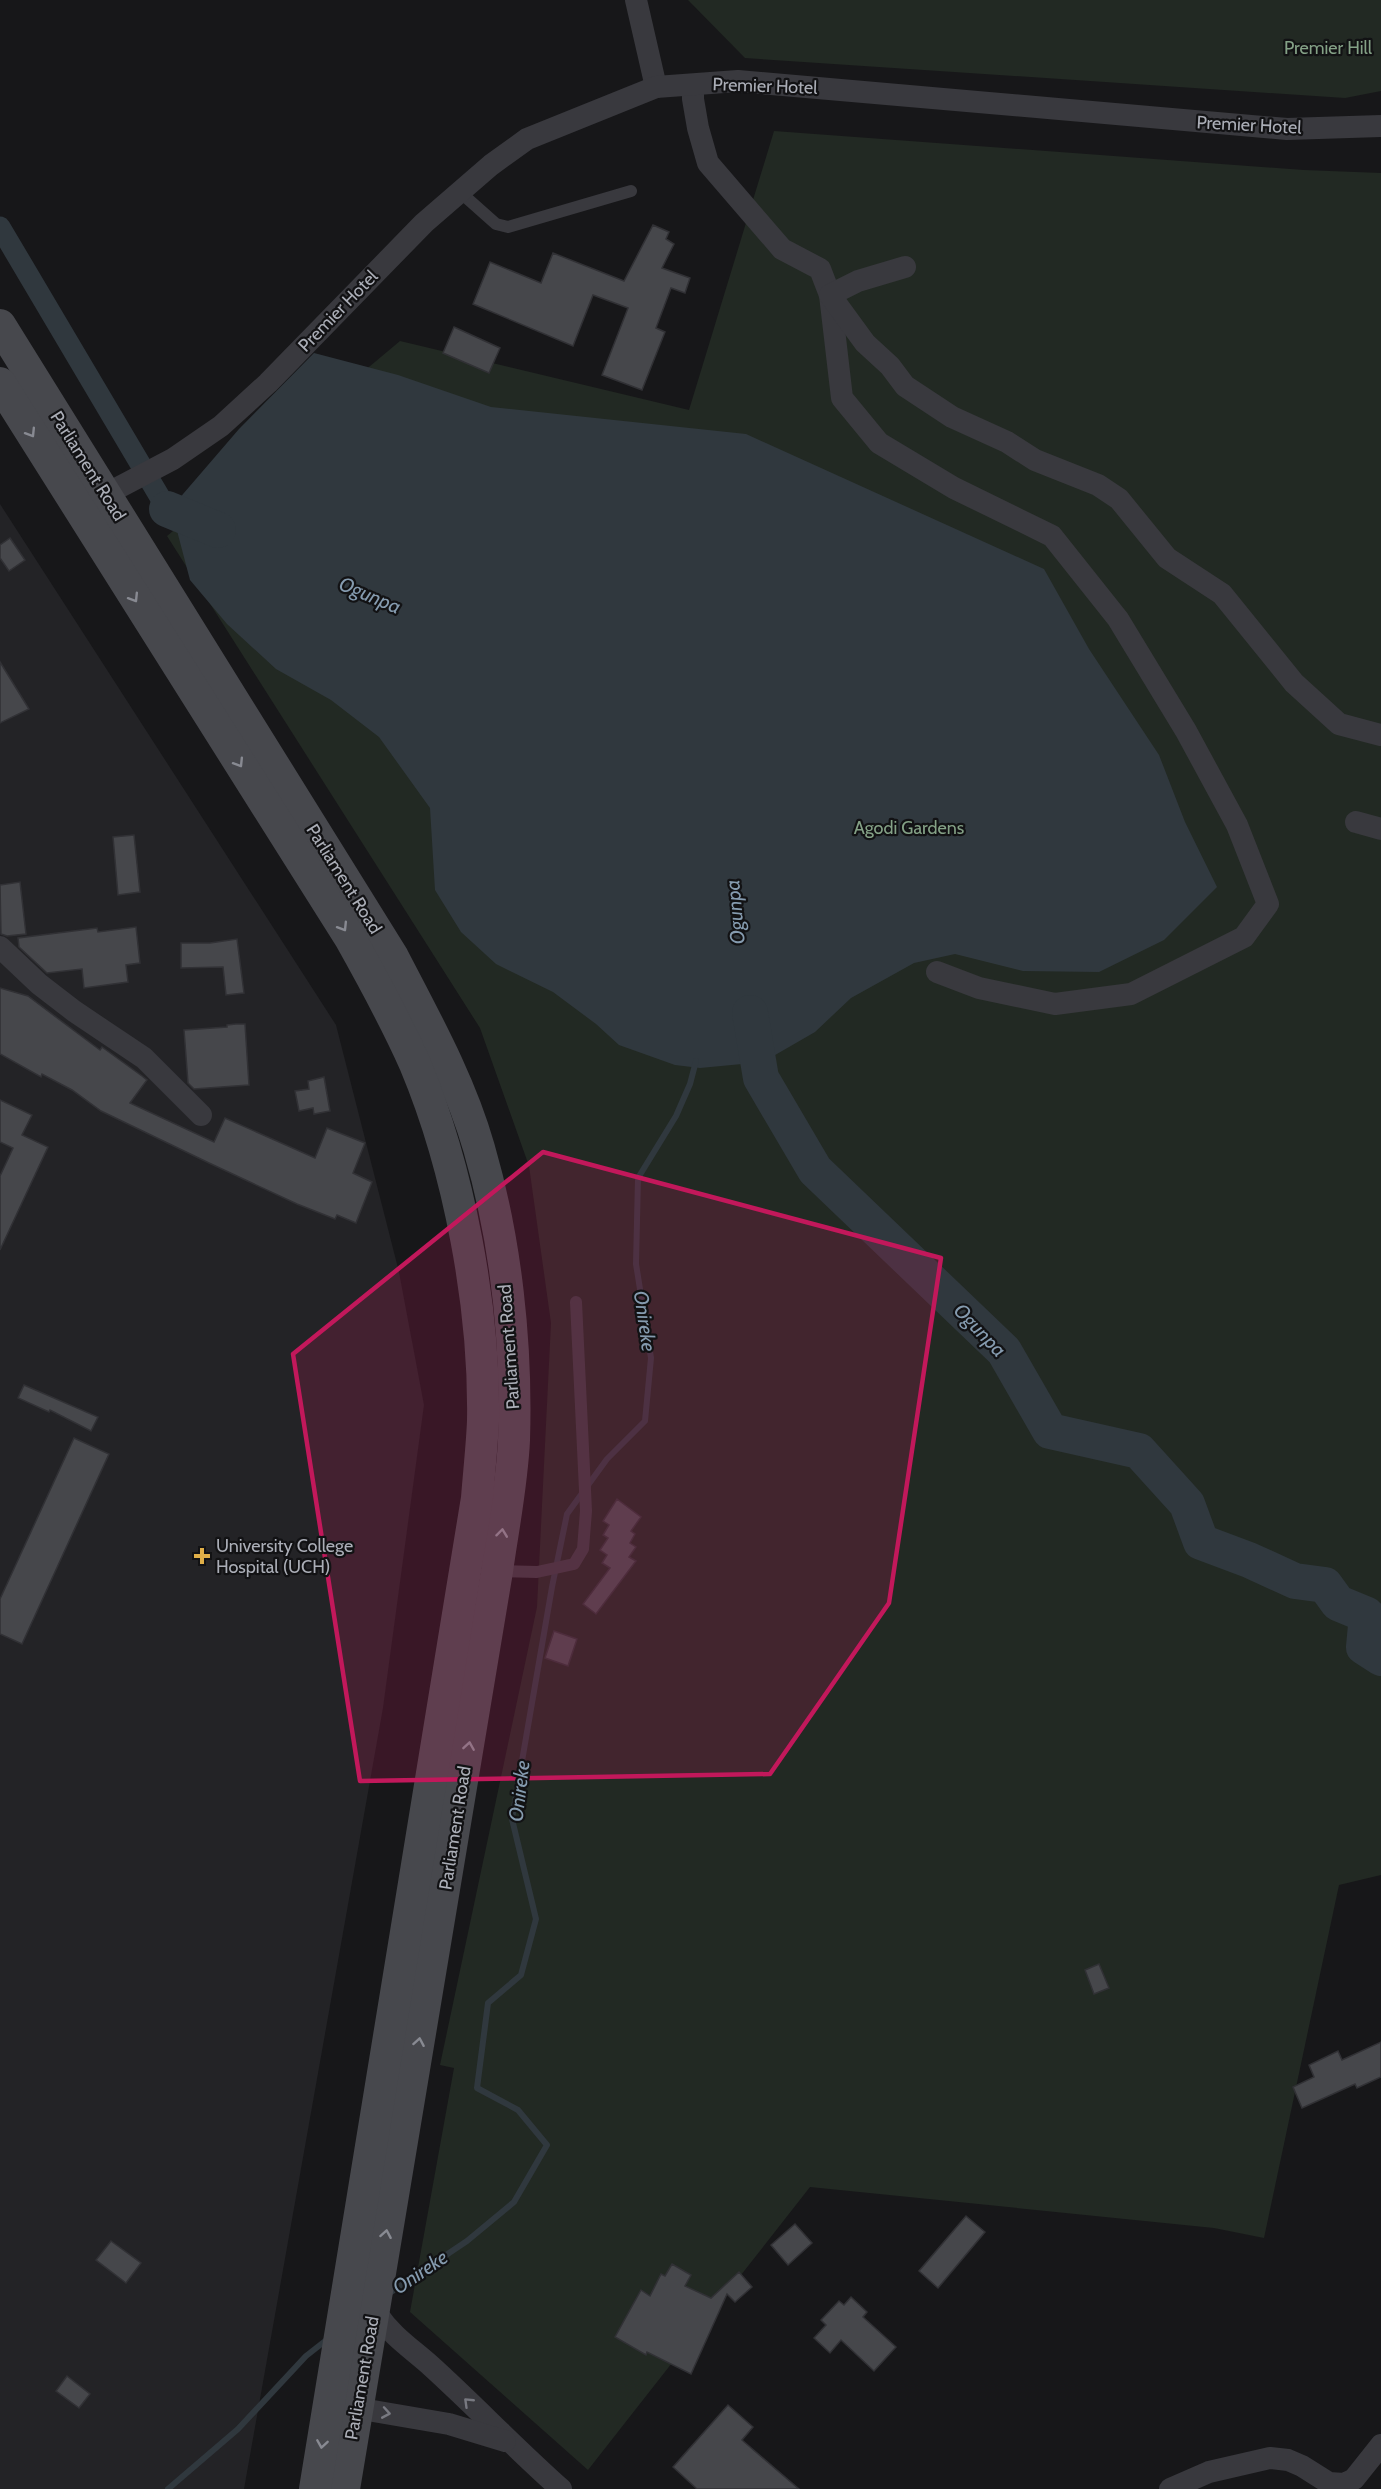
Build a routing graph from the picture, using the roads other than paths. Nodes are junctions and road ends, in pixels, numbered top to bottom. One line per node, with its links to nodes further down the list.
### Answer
1 (636, 0): 3 (street)
2 (693, 85): 3 (street, Premier Hotel); 4 (street, Premier Hotel); 8 (street)
3 (656, 87): 6 (street, Premier Hotel)
4 (1381, 126)
5 (631, 191): 6 (lane)
6 (460, 192): 11 (street, Premier Hotel)
7 (905, 267): 8 (street)
8 (830, 295): 13 (street); 17 (street)
9 (0, 325): 11 (main road, Parliament Road)
10 (0, 383): 12 (main road, Parliament Road, one-way to 12)
11 (105, 494): 12 (street, Premier Hotel); 20 (main road, Parliament Road, one-way to 11)
12 (79, 510): 21 (main road, Parliament Road, one-way to 21)
13 (1381, 735)
14 (1356, 822): 15 (street)
15 (1381, 830)
16 (0, 947): 18 (street)
17 (937, 972)
18 (201, 1115)
19 (576, 1302): 20 (lane)
20 (497, 1571): 21 (main road, Parliament Road, one-way to 20)
21 (361, 2317): 22 (main road, Parliament Road); 22 (main road, Parliament Road); 23 (street, one-way to 21)
22 (343, 2406): 23 (street, one-way to 23); 25 (main road, Parliament Road, one-way to 25); 26 (main road, Parliament Road)
23 (509, 2443): 27 (street)
24 (1381, 2445): 28 (street)
25 (315, 2489)
26 (344, 2489)
27 (561, 2489)
28 (1170, 2489)

